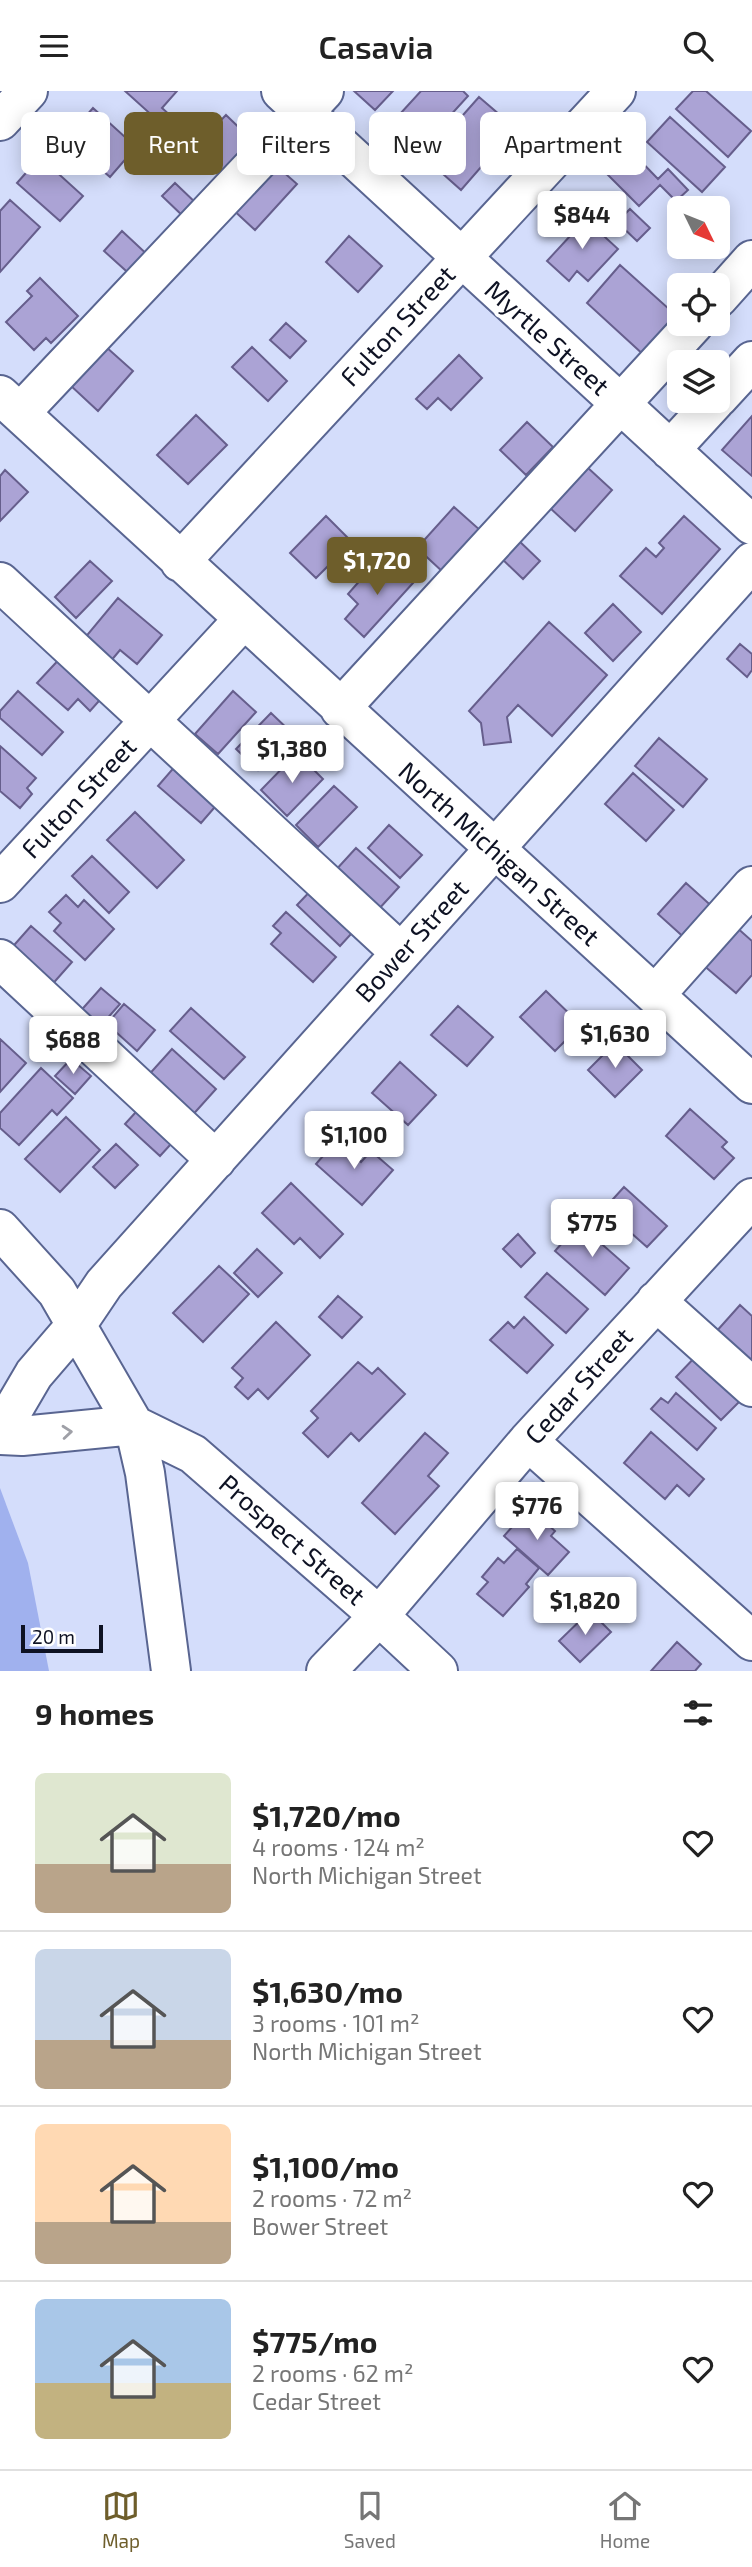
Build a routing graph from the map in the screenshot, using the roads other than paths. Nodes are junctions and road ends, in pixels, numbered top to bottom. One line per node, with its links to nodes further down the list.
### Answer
1 (28, 91): 4 (street)
2 (616, 91): 5 (street, Fulton Street)
3 (303, 98): 5 (street, Myrtle Street); 11 (street)
4 (0, 121)
5 (460, 258): 12 (street, Myrtle Street); 16 (street, Fulton Street)
6 (752, 260): 7 (street)
7 (730, 285)
8 (683, 336): 12 (street)
9 (752, 361): 10 (street)
10 (730, 385)
11 (10, 404): 16 (street, North Michigan Street)
12 (619, 404): 14 (street, Myrtle Street); 20 (street)
13 (704, 413): 14 (street)
14 (670, 450): 15 (street, Myrtle Street)
15 (752, 525)
16 (180, 562): 19 (street, North Michigan Street)
17 (752, 562): 22 (street, Bower Street)
18 (0, 582): 21 (street)
19 (243, 620): 20 (street, North Michigan Street); 21 (street, Fulton Street)
20 (340, 709): 22 (street, North Michigan Street)
21 (150, 720): 23 (street, Fulton Street); 25 (street)
22 (495, 849): 25 (street, Bower Street); 27 (street, North Michigan Street)
23 (1, 879)
24 (752, 886): 27 (street)
25 (401, 953): 29 (street, Bower Street)
26 (0, 959): 29 (street)
27 (655, 995): 28 (street, North Michigan Street)
28 (752, 1084)
29 (216, 1160): 33 (street, Bower Street)
30 (752, 1198): 32 (street, Cedar Street)
31 (0, 1229): 33 (street)
32 (656, 1301): 34 (street); 37 (street, Cedar Street)
33 (76, 1324): 35 (street); 36 (street, Bower Street)
34 (752, 1387)
35 (134, 1425): 36 (street, one-way to 35); 38 (street, Prospect Street); 40 (street)
36 (0, 1433)
37 (528, 1441): 38 (street, Cedar Street); 39 (street)
38 (379, 1616): 41 (street, Cedar Street); 42 (street, Prospect Street)
39 (752, 1641)
40 (170, 1671)
41 (327, 1671)
42 (438, 1671)

